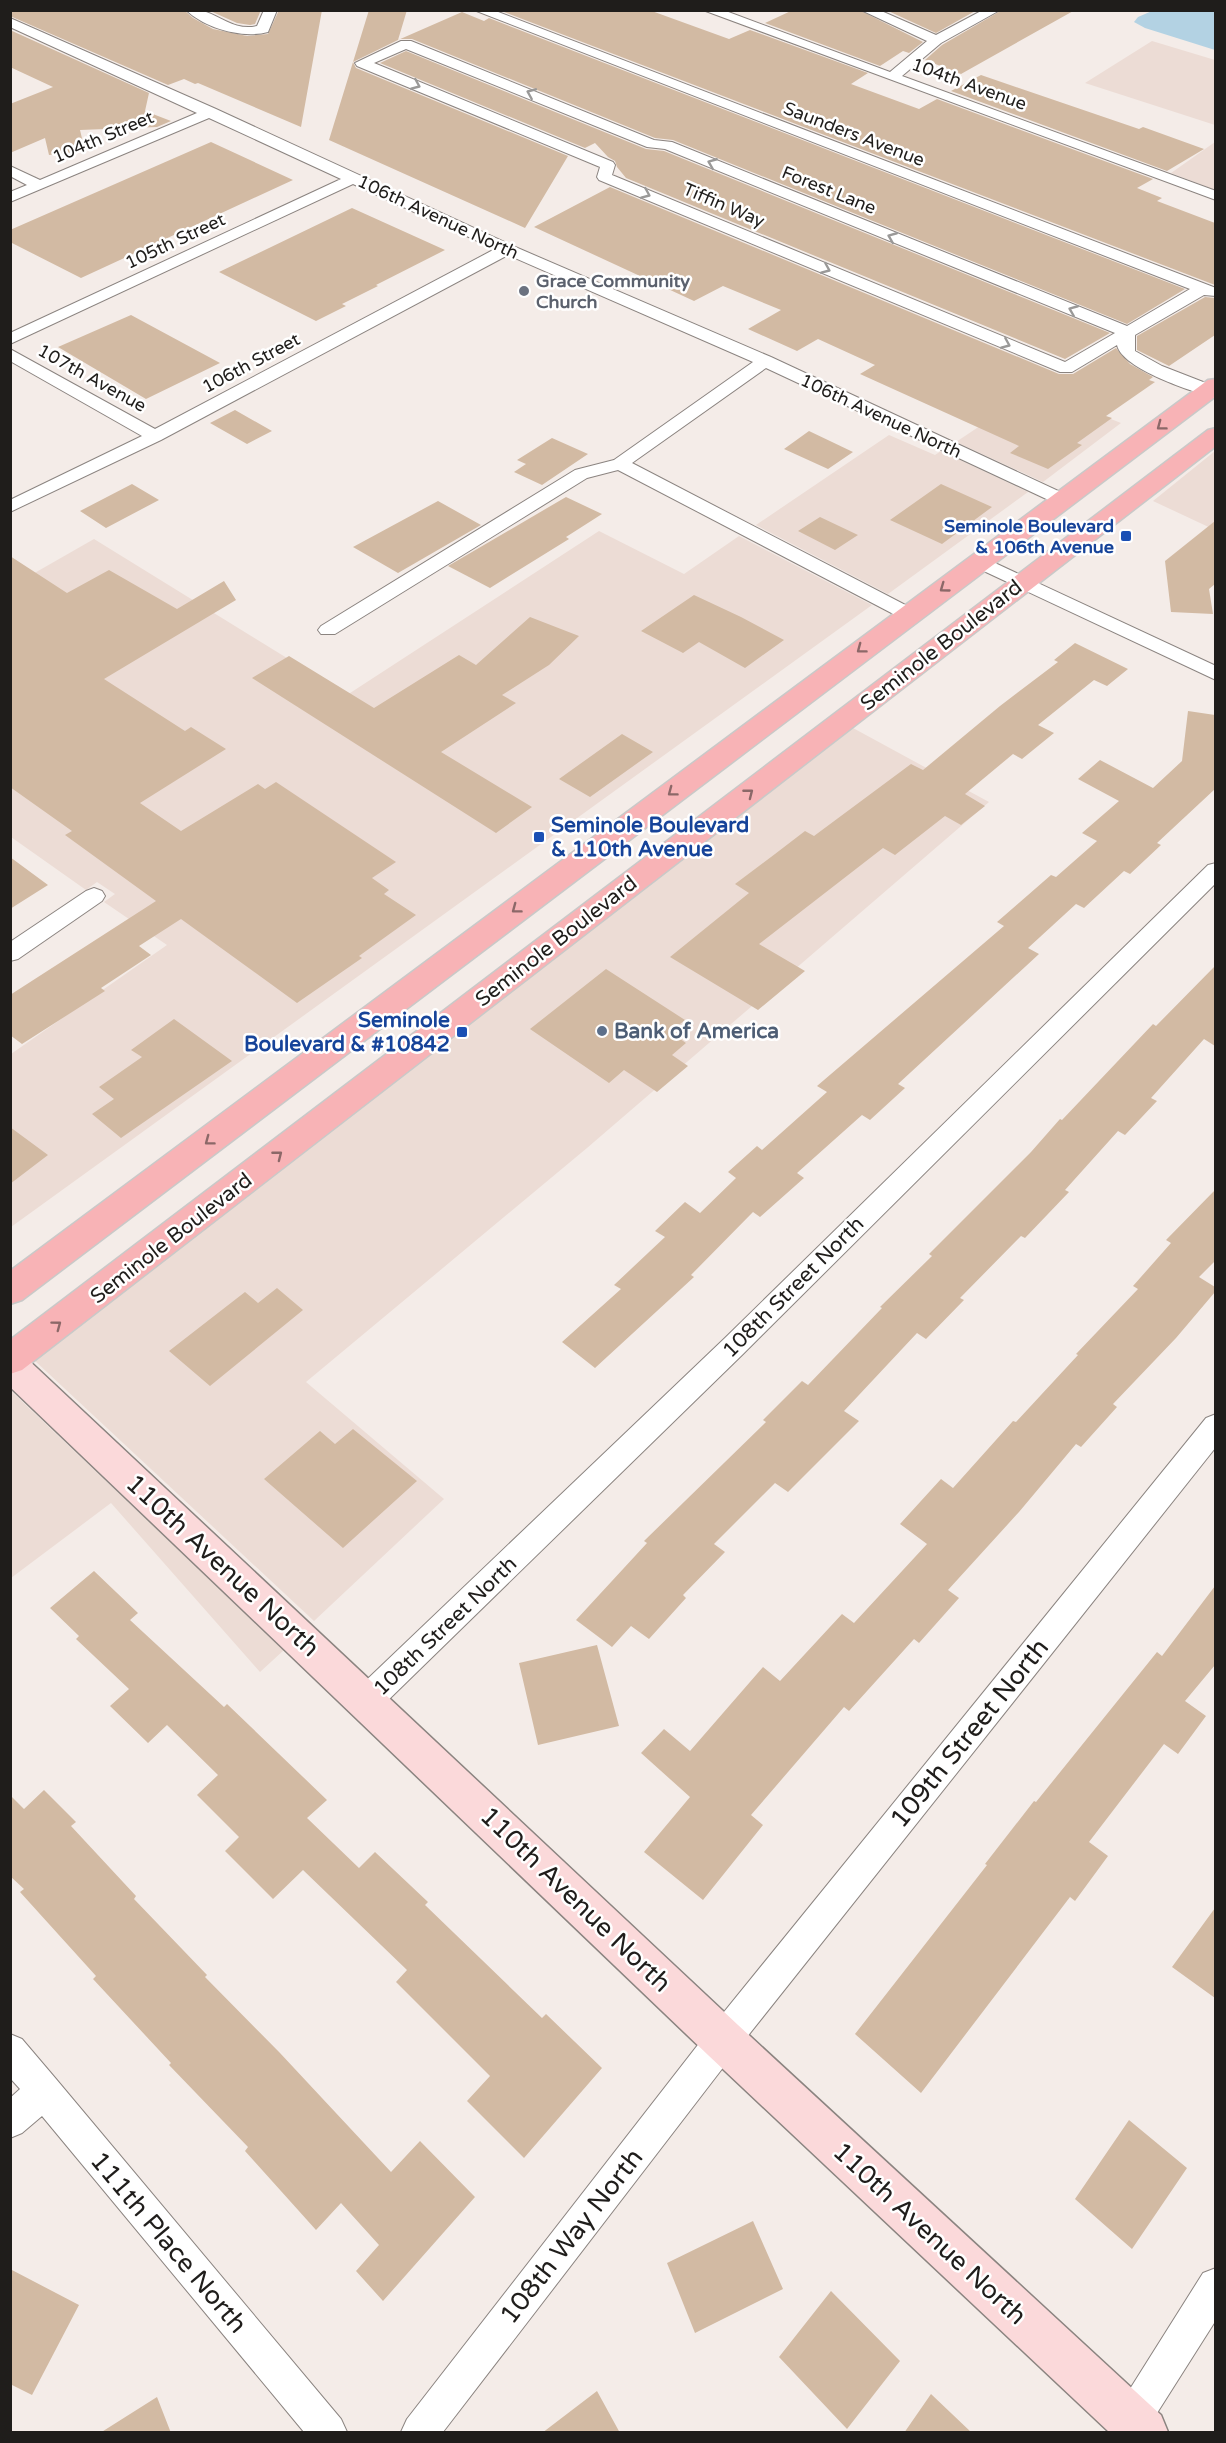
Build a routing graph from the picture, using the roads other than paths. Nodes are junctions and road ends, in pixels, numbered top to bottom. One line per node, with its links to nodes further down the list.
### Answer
1 (192, 10): 2 (street)
2 (271, 10)
3 (480, 10): 18 (street, Saunders Avenue)
4 (709, 10): 10 (street, 104th Avenue)
5 (867, 10): 8 (street)
6 (994, 10): 8 (street)
7 (10, 22): 11 (street, 106th Avenue North)
8 (936, 40): 10 (street)
9 (406, 44): 19 (street, Forest Lane, one-way to 9); 19 (street, Tiffin Way, one-way to 19)
10 (892, 77): 15 (street, 104th Avenue)
11 (211, 112): 13 (street, 106th Avenue North); 14 (street, 104th Street)
12 (10, 170): 14 (street)
13 (356, 178): 17 (street, 106th Avenue North); 20 (street, 105th Street)
14 (40, 186): 16 (street, 104th Street)
15 (1215, 196)
16 (10, 198)
17 (507, 249): 22 (street, 106th Avenue North); 25 (street, 106th Street)
18 (1209, 291): 19 (street)
19 (1127, 332): 23 (street)
20 (10, 339)
21 (10, 354): 25 (street, 107th Avenue)
22 (765, 361): 26 (street); 27 (street, 106th Avenue North)
23 (1213, 389): 27 (main road, Seminole Boulevard, one-way to 27)
24 (1215, 435): 30 (main road, Seminole Boulevard)
25 (155, 436): 28 (street, 106th Street)
26 (620, 464): 31 (street); 32 (street)
27 (1063, 500): 29 (main road, Seminole Boulevard)
28 (10, 507)
29 (980, 562): 30 (street); 31 (main road, Seminole Boulevard, one-way to 31)
30 (1023, 583): 33 (street); 38 (main road, Seminole Boulevard, one-way to 30)
31 (908, 614): 37 (main road, Seminole Boulevard, one-way to 37)
32 (328, 630)
33 (1215, 674)
34 (1215, 870): 40 (street, 108th Street North)
35 (94, 896): 36 (street)
36 (10, 953)
37 (10, 1290)
38 (10, 1362): 40 (street, 110th Avenue North)
39 (1215, 1426): 41 (street, 109th Street North)
40 (367, 1700): 41 (street, 110th Avenue North)
41 (723, 2040): 46 (street, 110th Avenue North); 48 (street, 108th Way North)
42 (10, 2051): 43 (street, 111th Place North)
43 (44, 2091): 44 (street); 47 (street, 111th Place North)
44 (10, 2121)
45 (1215, 2286): 46 (street)
46 (1138, 2427)
47 (328, 2433)
48 (420, 2433)

